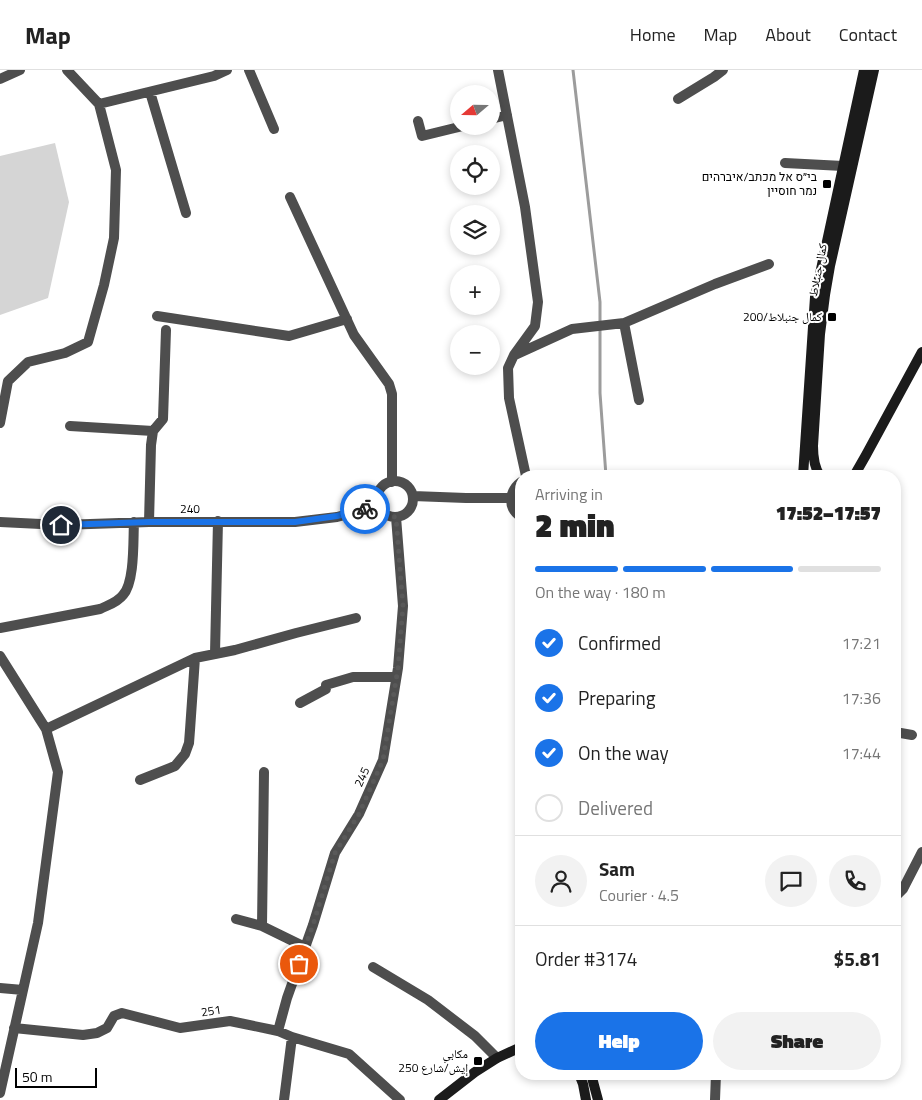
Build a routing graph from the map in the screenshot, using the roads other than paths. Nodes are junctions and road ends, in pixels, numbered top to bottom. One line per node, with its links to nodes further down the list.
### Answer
1 (20, 70): 9 (street)
2 (67, 70): 12 (street)
3 (227, 70): 10 (street)
4 (249, 70): 16 (street)
5 (498, 70): 13 (street)
6 (723, 70): 11 (street)
7 (864, 70): 19 (main road, كمال جنبلاط)
8 (874, 70): 35 (main road, كمال جنبلاط)
9 (0, 79)
10 (150, 92): 12 (street); 21 (street)
11 (678, 99)
12 (99, 104): 30 (street)
13 (507, 115): 14 (street); 28 (street)
14 (500, 117)
15 (418, 122): 17 (street)
16 (274, 129)
17 (450, 129)
18 (785, 163): 19 (street)
19 (843, 166): 34 (main road, كمال جنبلاط)
20 (290, 197): 24 (street)
21 (186, 213)
22 (770, 264): 25 (street)
23 (157, 316): 24 (street)
24 (347, 319): 37 (street)
25 (624, 323): 28 (street); 29 (street)
26 (166, 330): 32 (street)
27 (922, 352): 36 (main road)
28 (514, 355): 33 (street)
29 (639, 400)
30 (0, 423)
31 (70, 426): 32 (street)
32 (153, 431): 47 (street)
33 (525, 470)
34 (803, 470)
35 (817, 470)
36 (857, 470)
37 (392, 482): 39 (street); 41 (street)
38 (515, 488): 40 (street)
39 (413, 496): 40 (street); 43 (street)
40 (511, 498): 42 (street)
41 (378, 506): 43 (street); 44 (street, 240)
42 (515, 511)
43 (396, 517): 53 (street, 245)
44 (218, 521): 47 (street, 240); 50 (street)
45 (0, 522): 46 (street, 240)
46 (134, 522): 47 (street, 240); 49 (street)
47 (149, 522)
48 (356, 618): 50 (street)
49 (0, 628)
50 (215, 653): 52 (street)
51 (0, 656): 55 (street)
52 (195, 658): 55 (street); 59 (street)
53 (396, 677): 54 (street); 64 (street, 245)
54 (300, 703)
55 (46, 729): 67 (street)
56 (901, 733): 57 (street)
57 (912, 735)
58 (264, 772): 63 (street)
59 (140, 780)
60 (922, 852): 61 (street)
61 (901, 890)
62 (236, 920): 63 (street)
63 (262, 926): 64 (street)
64 (305, 947): 69 (street, 245)
65 (372, 967): 72 (street)
66 (0, 988): 67 (street)
67 (23, 990): 68 (street)
68 (14, 1028): 69 (street, 251); 76 (street)
69 (278, 1031): 70 (street, 251)
70 (292, 1037): 77 (street); 78 (street, 251)
71 (515, 1050): 72 (main road)
72 (497, 1058): 79 (main road)
73 (581, 1080): 80 (main road)
74 (593, 1080): 81 (main road)
75 (716, 1080): 82 (street)
76 (0, 1093)
77 (284, 1100)
78 (400, 1100)
79 (439, 1100)
80 (586, 1100)
81 (598, 1100)
82 (715, 1100)

